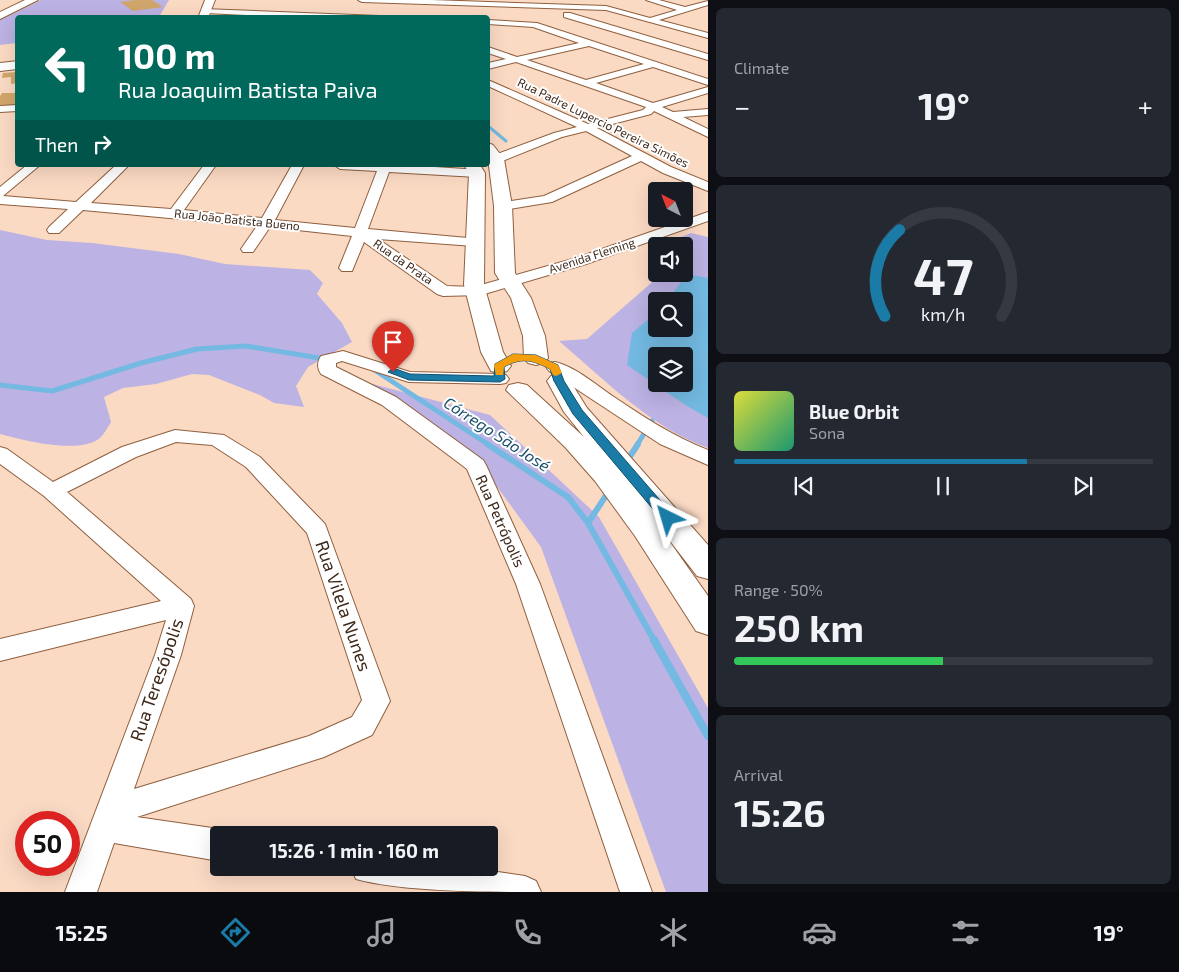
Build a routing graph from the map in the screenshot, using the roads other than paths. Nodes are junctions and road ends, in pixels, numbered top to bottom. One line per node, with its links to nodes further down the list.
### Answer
1 (33, 0): 20 (main road)
2 (210, 0): 13 (main road)
3 (362, 0): 9 (street)
4 (614, 0): 10 (street)
5 (650, 0): 11 (street)
6 (701, 0): 7 (street)
7 (708, 2): 11 (street)
8 (310, 5): 14 (street)
9 (461, 5): 12 (street)
10 (588, 8): 12 (street); 15 (street); 21 (street)
11 (686, 10): 16 (street); 21 (street)
12 (552, 12): 15 (street); 23 (street)
13 (204, 14): 17 (street)
14 (298, 14): 18 (street); 19 (street)
15 (567, 14): 25 (street)
16 (701, 14)
17 (282, 15)
18 (291, 15)
19 (318, 15)
20 (0, 16)
21 (650, 20): 26 (street)
22 (490, 22): 23 (street)
23 (534, 25): 24 (street); 27 (street)
24 (506, 33)
25 (638, 36): 27 (street); 29 (street)
26 (708, 36)
27 (594, 44): 31 (street); 32 (street)
28 (490, 51): 31 (street)
29 (692, 52): 30 (street); 32 (street)
30 (708, 57)
31 (516, 60): 35 (street); 38 (street)
32 (653, 64): 36 (street); 38 (street)
33 (15, 65): 34 (main road)
34 (0, 66)
35 (490, 66)
36 (708, 82)
37 (490, 83): 45 (street, Rua Padre Lupercio Pereira Simões)
38 (586, 83): 40 (street)
39 (708, 90): 40 (street)
40 (654, 106): 44 (street); 45 (street)
41 (15, 108): 42 (street)
42 (0, 109)
43 (708, 112): 44 (street)
44 (672, 115): 46 (street)
45 (586, 127): 47 (street); 48 (street, Rua Padre Lupercio Pereira Simões)
46 (708, 134)
47 (492, 153): 59 (main road)
48 (638, 157): 56 (street, Rua Padre Lupercio Pereira Simões); 59 (street)
49 (32, 167): 57 (street)
50 (121, 167): 60 (street)
51 (209, 167): 61 (street)
52 (297, 167): 63 (street)
53 (385, 167): 69 (street)
54 (415, 167): 55 (street)
55 (474, 169): 70 (main road)
56 (708, 187)
57 (0, 193)
58 (0, 200): 60 (street, Rua João Batista Bueno)
59 (502, 206): 73 (main road)
60 (80, 207): 61 (street, Rua João Batista Bueno); 67 (street)
61 (175, 214): 63 (street, Rua João Batista Bueno)
62 (708, 216): 64 (street, Avenida Fleming)
63 (267, 222): 69 (street, Rua João Batista Bueno); 71 (street)
64 (693, 222)
65 (677, 228): 73 (street, Avenida Fleming)
66 (686, 228): 68 (street)
67 (54, 230)
68 (708, 232)
69 (361, 233): 70 (street, Rua João Batista Bueno); 72 (street); 74 (street, Rua da Prata)
70 (474, 242): 74 (main road)
71 (248, 250)
72 (347, 268)
73 (512, 282): 74 (street, Avenida Fleming); 75 (main road)
74 (475, 292): 76 (main road)
75 (550, 369): 76 (main road); 76 (main road); 78 (street); 80 (main road)
76 (506, 378): 82 (main road); 89 (street, Rua Petrópolis)
77 (0, 454): 79 (street, Rua Teresópolis)
78 (708, 458)
79 (52, 491): 81 (street, Rua Teresópolis); 84 (street, Rua Vilela Nunes)
80 (708, 568)
81 (182, 606): 83 (street); 84 (street, Rua Teresópolis)
82 (708, 622)
83 (0, 650)
84 (109, 819): 85 (street); 87 (street, Rua Teresópolis)
85 (210, 843)
86 (420, 876): 88 (street)
87 (81, 892)
88 (525, 892)
89 (636, 892)

